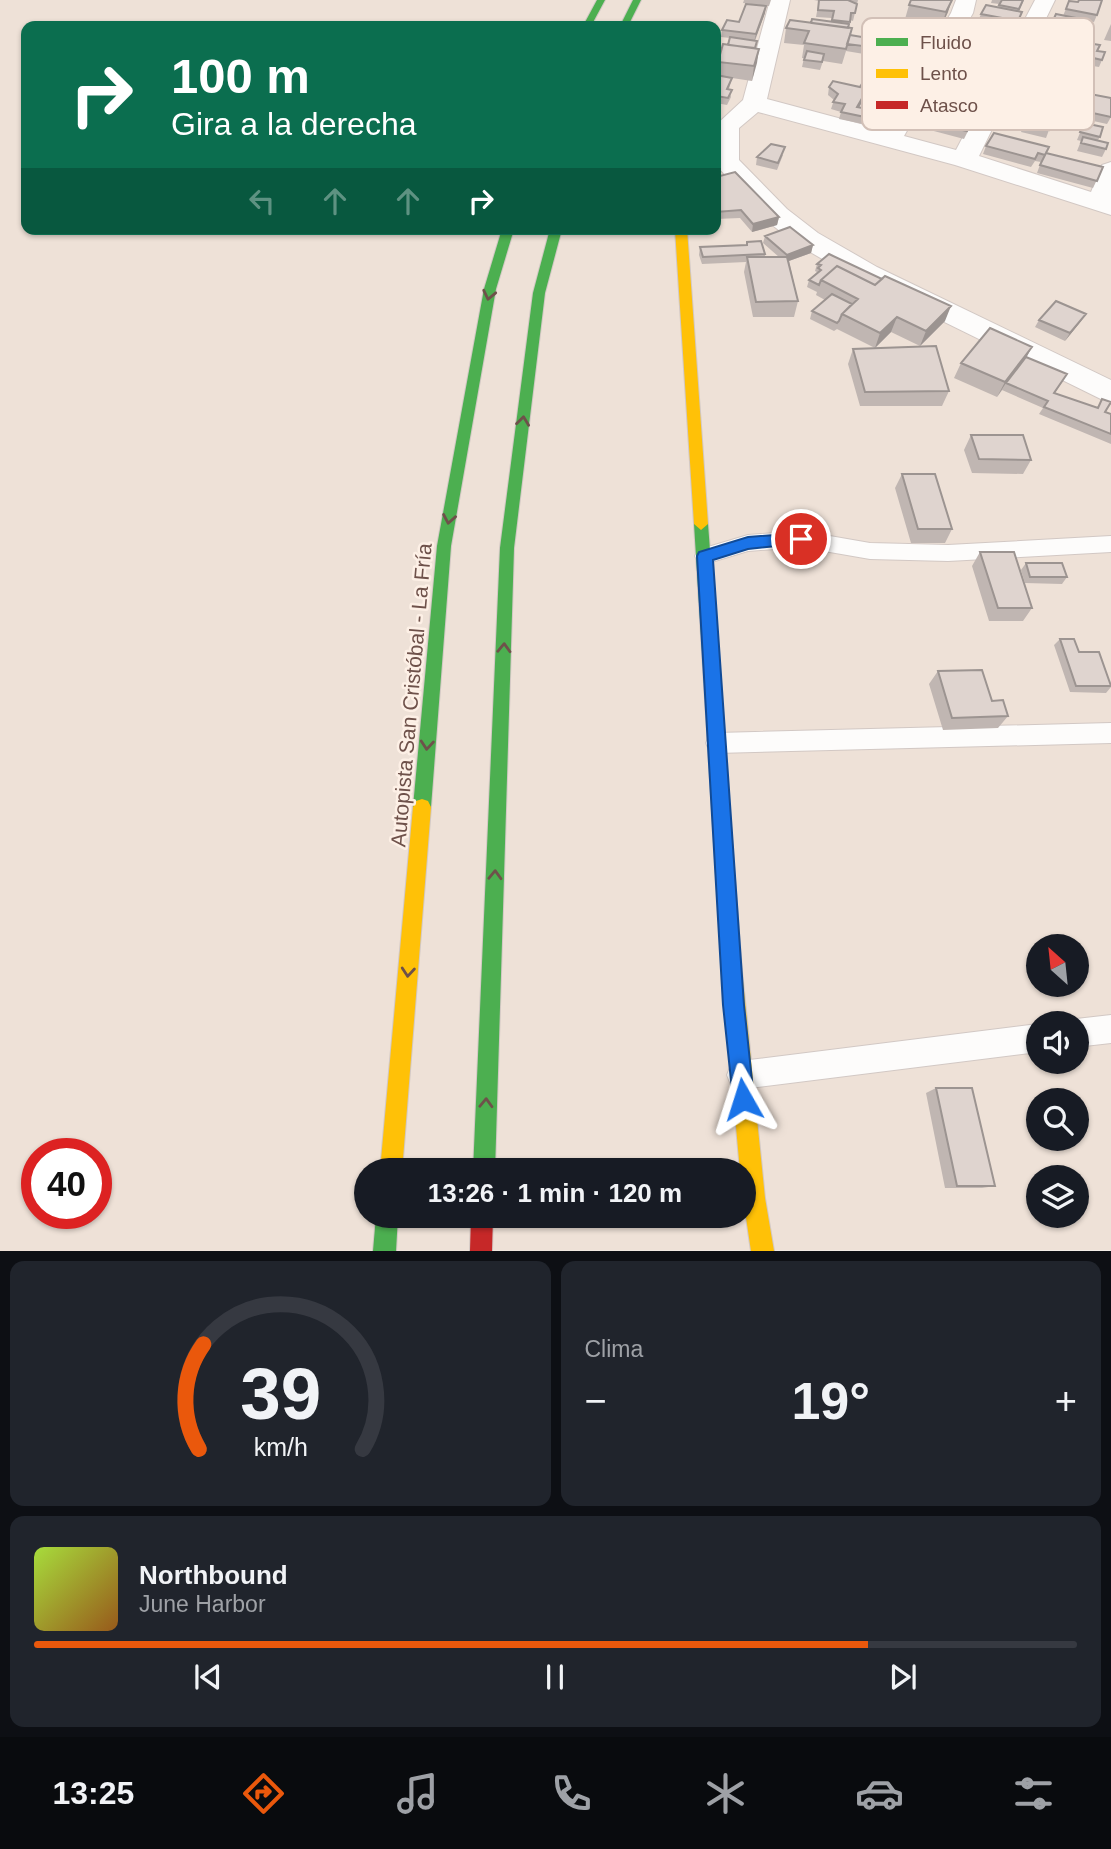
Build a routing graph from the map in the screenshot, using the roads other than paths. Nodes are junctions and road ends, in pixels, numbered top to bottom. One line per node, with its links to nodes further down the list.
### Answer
1 (601, 0): 8 (main road)
2 (637, 0): 9 (main road)
3 (780, 0): 10 (street)
4 (966, 0): 6 (street)
5 (1045, 0): 7 (street)
6 (959, 18)
7 (1036, 18)
8 (590, 21)
9 (626, 21)
10 (754, 103): 13 (street); 15 (street)
11 (895, 130): 13 (street)
12 (979, 130): 14 (street)
13 (890, 139): 14 (street)
14 (964, 160): 17 (street)
15 (721, 162): 21 (street)
16 (1111, 170): 17 (street)
17 (1106, 205)
18 (506, 235): 30 (main road, Autopista San Cristóbal - La Fría, one-way to 30)
19 (554, 235): 31 (main road, one-way to 19)
20 (681, 235): 23 (main road)
21 (1111, 393)
22 (1111, 544): 23 (lane)
23 (705, 556): 25 (main road)
24 (1111, 733): 25 (lane)
25 (717, 743): 29 (main road)
26 (1111, 1029): 27 (lane)
27 (1089, 1032)
28 (1026, 1039): 29 (lane)
29 (741, 1075): 36 (main road)
30 (392, 1158)
31 (484, 1158)
32 (386, 1228): 34 (main road)
33 (482, 1228): 35 (main road)
34 (384, 1251)
35 (481, 1251)
36 (763, 1251)

